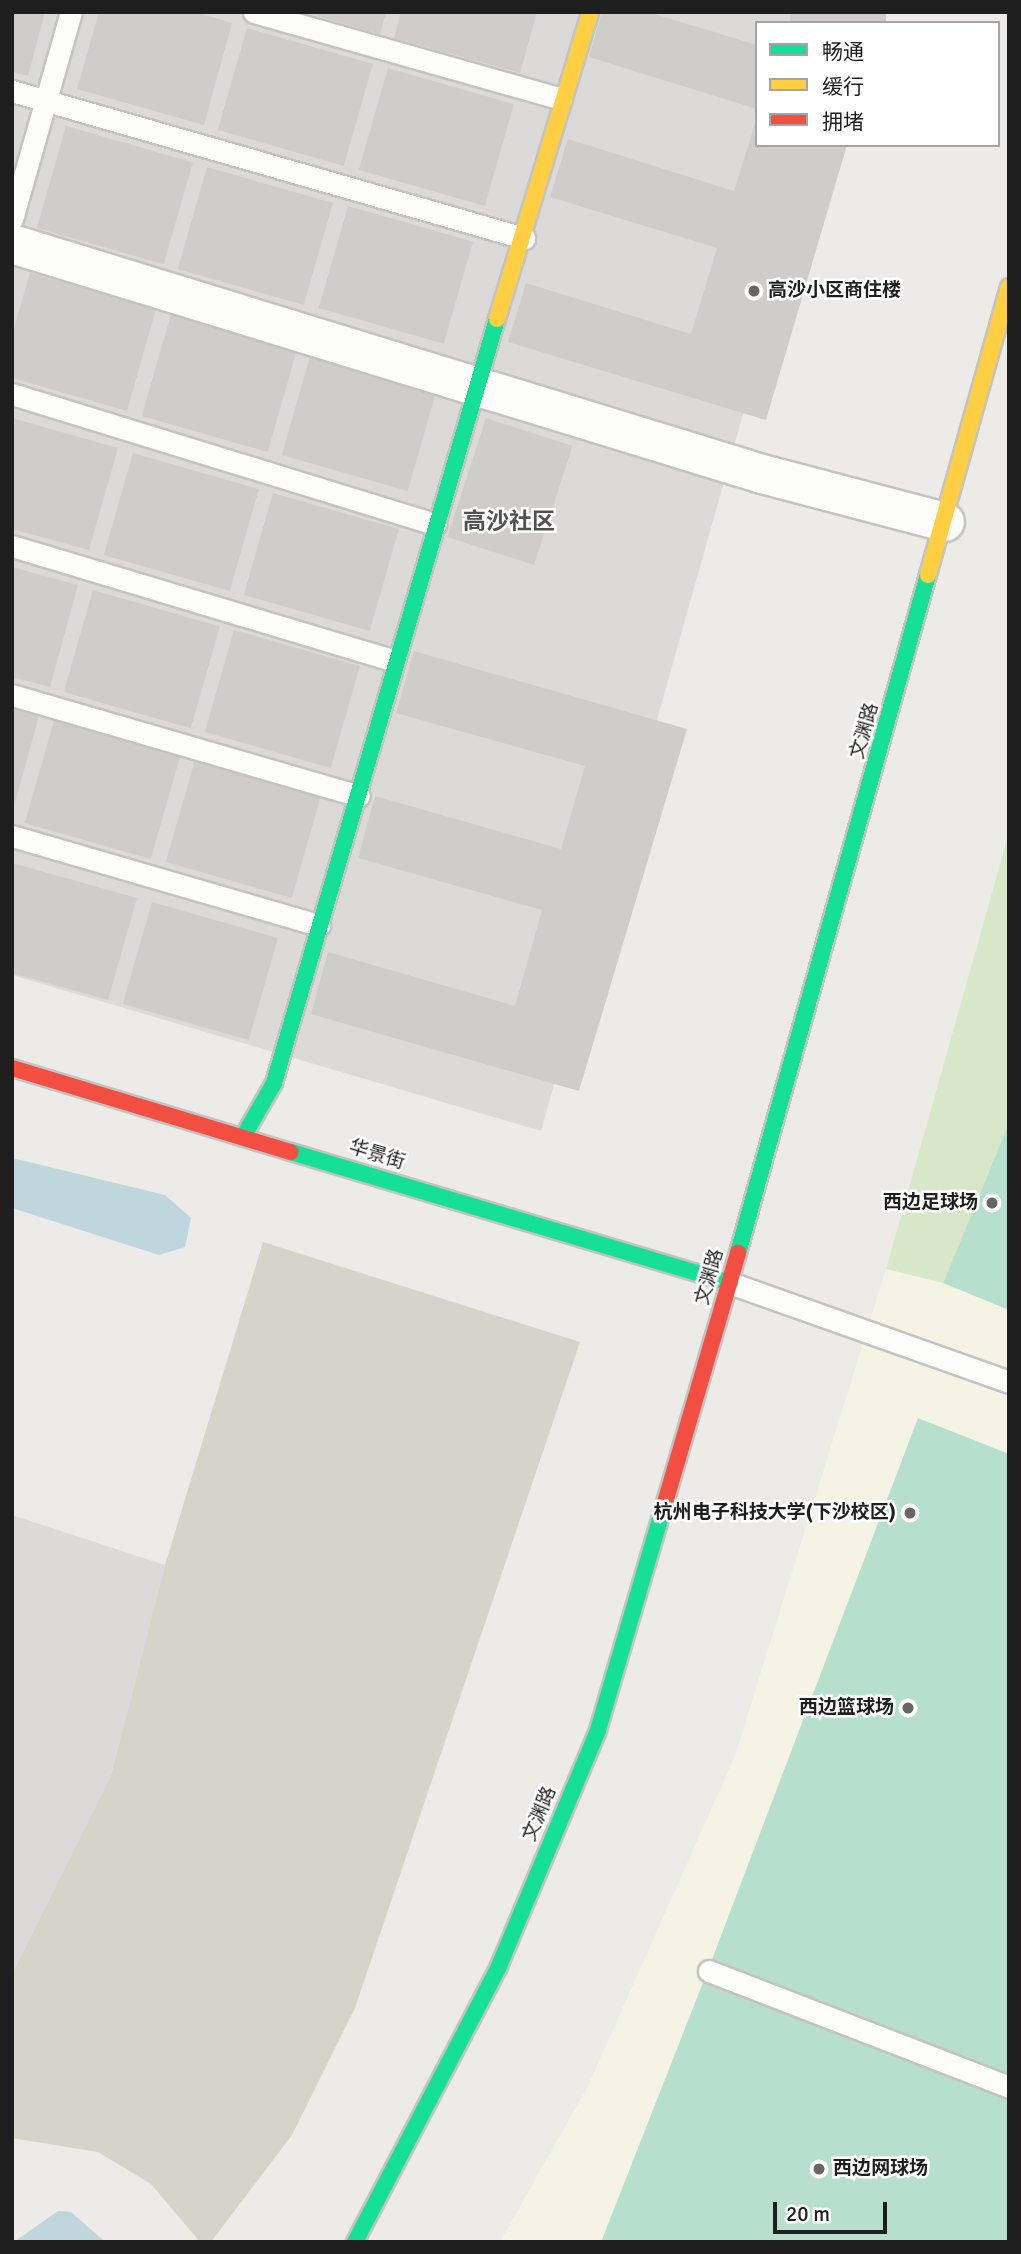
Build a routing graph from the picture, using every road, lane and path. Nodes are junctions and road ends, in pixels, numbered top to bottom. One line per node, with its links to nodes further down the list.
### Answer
1 (71, 12): 6 (lane)
2 (254, 12): 5 (lane)
3 (590, 12): 5 (main road)
4 (12, 91): 6 (lane)
5 (561, 99): 8 (main road)
6 (46, 100): 7 (lane); 8 (lane)
7 (12, 219)
8 (524, 238): 11 (main road)
9 (12, 244): 11 (street)
10 (1009, 287): 13 (main road, 文渊路)
11 (479, 383): 13 (street); 14 (main road)
12 (12, 394): 14 (lane)
13 (945, 522): 23 (main road, 文渊路)
14 (435, 524): 16 (main road)
15 (12, 546): 16 (lane)
16 (393, 660): 18 (main road)
17 (12, 695): 18 (lane)
18 (359, 796): 20 (main road)
19 (12, 836): 20 (lane)
20 (319, 925): 22 (main road)
21 (12, 1068): 22 (main road, 华景街)
22 (243, 1137): 23 (main road, 华景街)
23 (730, 1283): 24 (lane); 27 (main road, 文渊路)
24 (1009, 1382)
25 (709, 1971): 26 (lane)
26 (1009, 2087)
27 (355, 2242)

